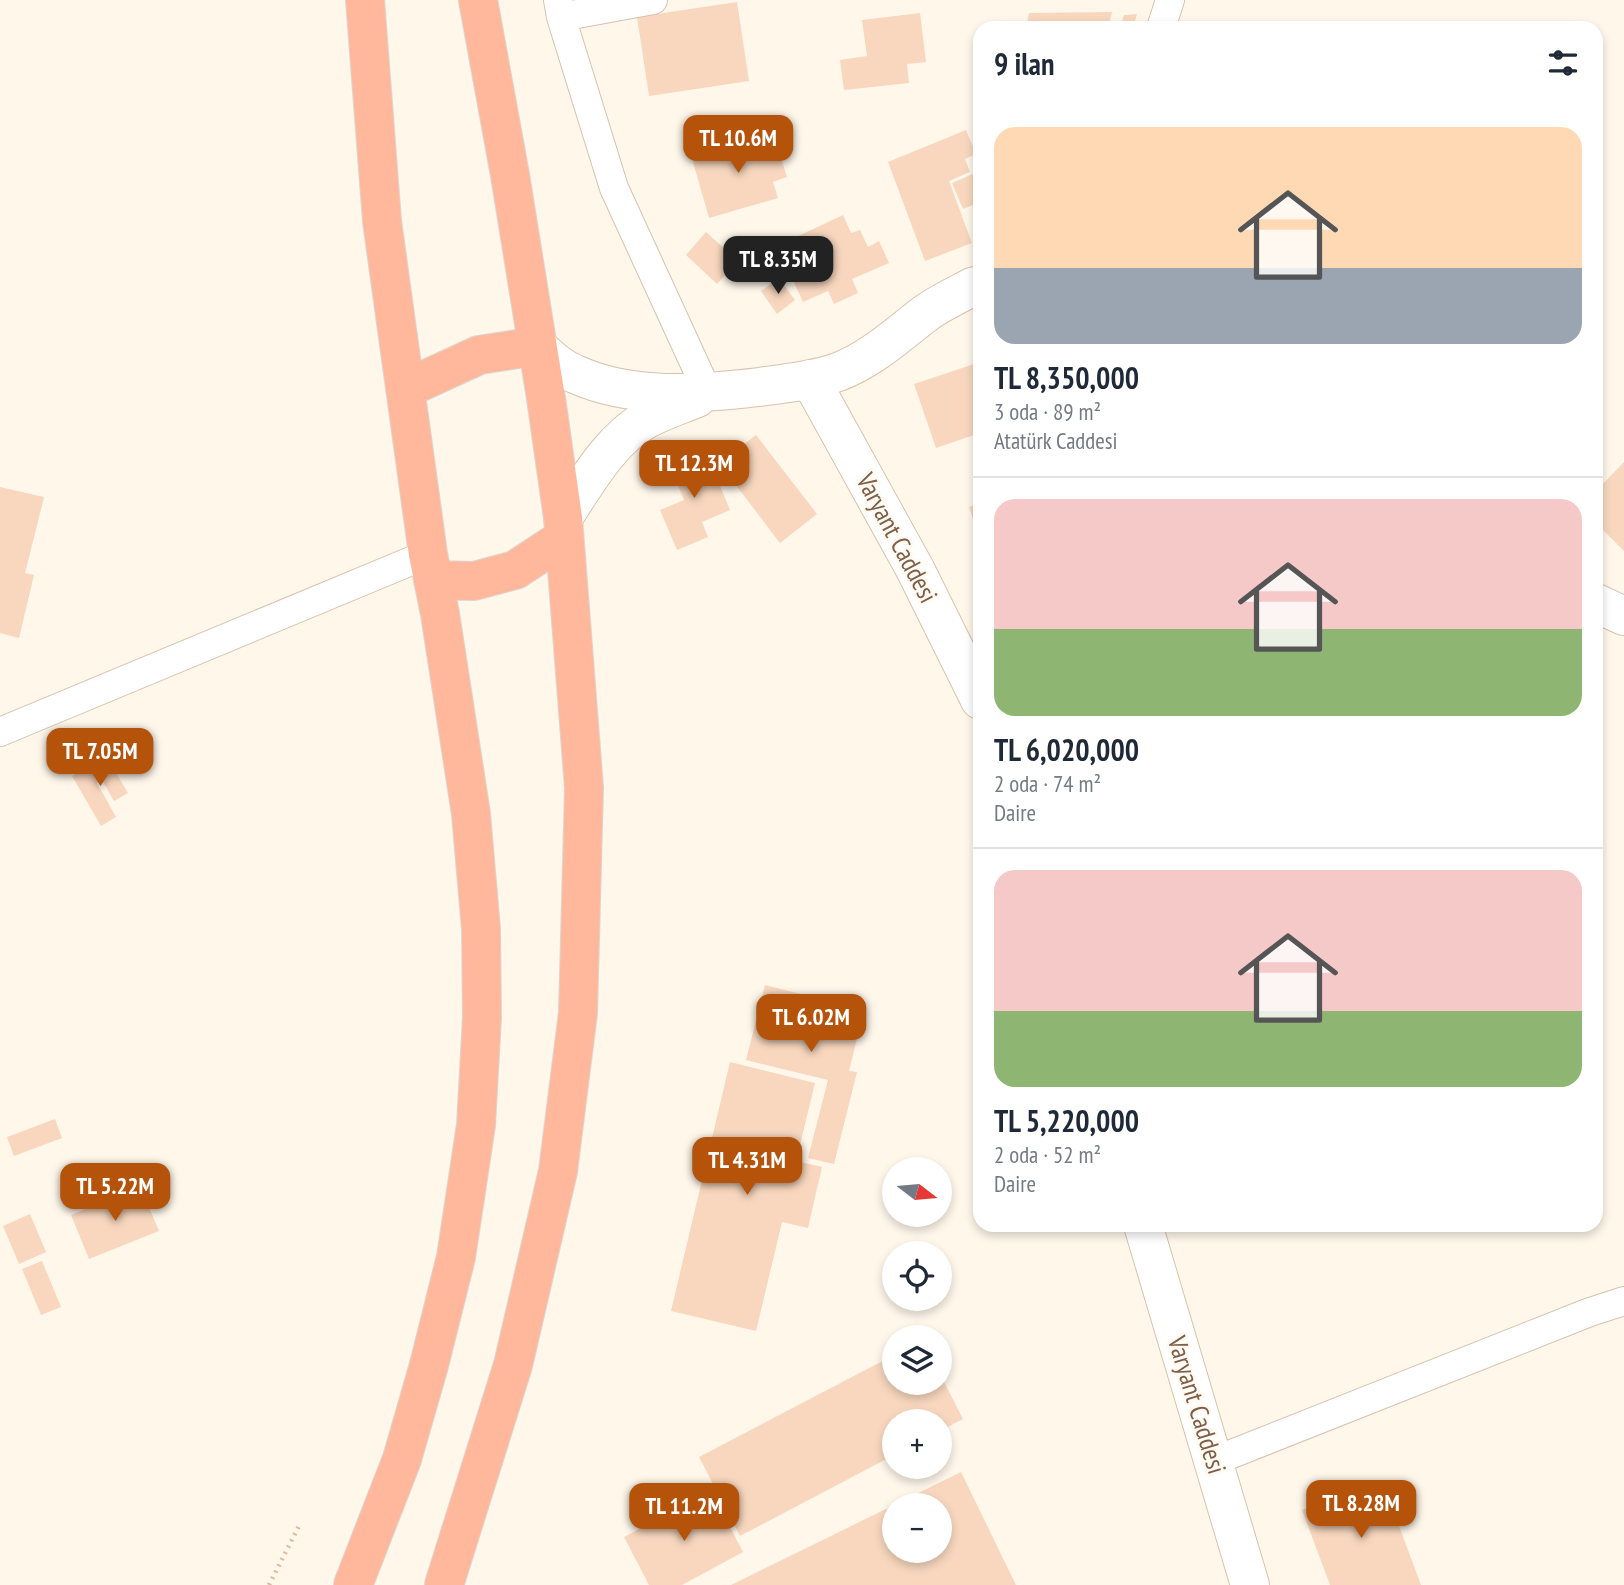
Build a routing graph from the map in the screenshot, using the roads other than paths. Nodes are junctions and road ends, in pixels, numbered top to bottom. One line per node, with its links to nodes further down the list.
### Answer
1 (365, 0): 10 (highway)
2 (478, 0): 8 (highway)
3 (653, 0): 5 (street)
4 (1170, 0): 6 (street)
5 (559, 8): 11 (street)
6 (1163, 21)
7 (973, 287): 9 (street)
8 (537, 346): 10 (highway); 11 (street); 12 (highway)
9 (810, 379): 11 (street); 16 (street, Varyant Caddesi)
10 (405, 389): 13 (highway)
11 (708, 393): 12 (street)
12 (563, 528): 13 (highway); 22 (highway)
13 (430, 567): 17 (street); 21 (highway)
14 (1603, 606): 15 (street)
15 (1624, 616)
16 (973, 686)
17 (0, 732)
18 (1145, 1232): 20 (street, Varyant Caddesi)
19 (1624, 1301): 20 (street)
20 (1214, 1461): 23 (street, Varyant Caddesi)
21 (353, 1585)
22 (444, 1585)
23 (1251, 1585)

